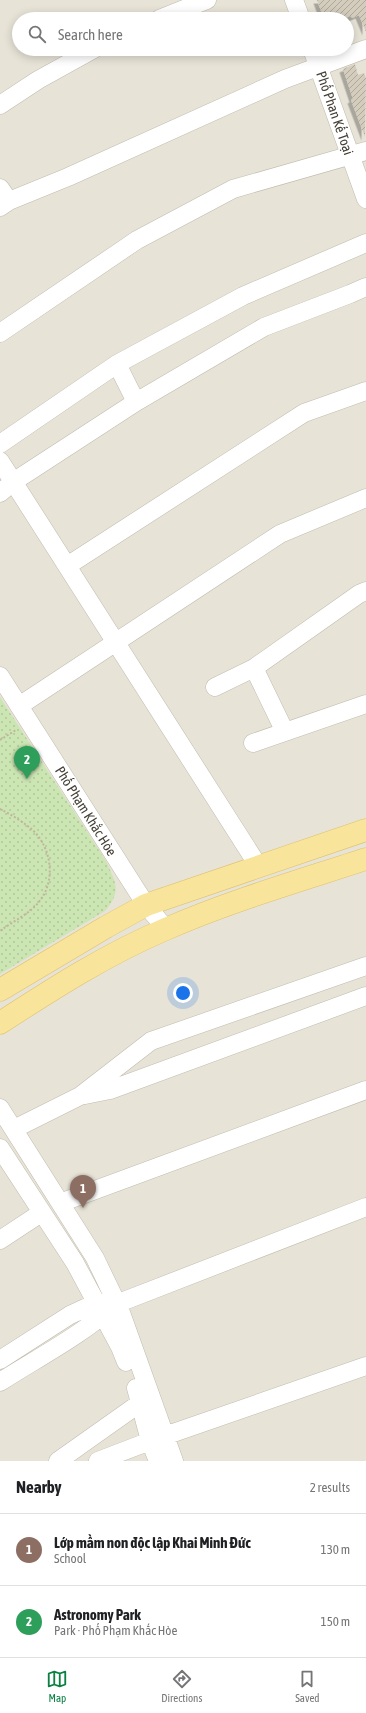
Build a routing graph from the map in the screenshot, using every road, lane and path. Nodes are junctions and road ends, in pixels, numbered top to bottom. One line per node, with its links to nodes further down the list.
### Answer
1 (207, 0): 3 (street)
2 (294, 0): 4 (street)
3 (177, 12)
4 (298, 12)
5 (366, 49): 6 (street)
6 (354, 53)
7 (81, 56): 11 (street)
8 (315, 56): 10 (street, Phố Phan Kế Toại)
9 (347, 56): 10 (street)
10 (319, 66): 12 (street, Phố Phan Kế Toại); 13 (street)
11 (0, 105)
12 (358, 154): 14 (street, Phố Phan Kế Toại); 17 (street)
13 (3, 199)
14 (366, 199)
15 (366, 243): 18 (street)
16 (366, 286): 20 (street)
17 (0, 333)
18 (117, 364): 20 (street); 21 (street)
19 (366, 391): 25 (street)
20 (136, 402): 23 (street)
21 (0, 444)
22 (0, 461): 23 (street)
23 (7, 487): 25 (street)
24 (366, 498): 27 (street)
25 (67, 566): 27 (street)
26 (366, 591): 28 (street)
27 (116, 642): 32 (street); 40 (street)
28 (254, 668): 30 (street); 34 (street)
29 (0, 676): 32 (street, Phố Phạm Khắc Hòe)
30 (215, 686)
31 (366, 704): 34 (street)
32 (19, 706): 33 (street, Phố Phạm Khắc Hòe)
33 (29, 722): 35 (path); 41 (street, Phố Phạm Khắc Hòe)
34 (285, 732): 36 (street)
35 (0, 740)
36 (253, 742)
37 (0, 809): 43 (path)
38 (366, 830): 40 (main road)
39 (366, 859): 42 (main road)
40 (259, 866): 41 (main road)
41 (146, 905): 42 (street, Phố Phạm Khắc Hòe); 45 (main road)
42 (166, 929): 47 (main road)
43 (0, 931)
44 (366, 966): 49 (street)
45 (0, 990)
46 (366, 996): 49 (street)
47 (0, 1023)
48 (366, 1090): 53 (street)
49 (80, 1096): 51 (street)
50 (0, 1108): 51 (street)
51 (14, 1130): 53 (street)
52 (0, 1148): 55 (street)
53 (60, 1203): 57 (street)
54 (366, 1207): 57 (street)
55 (41, 1213): 56 (street); 57 (street)
56 (0, 1240)
57 (105, 1307): 58 (street); 60 (street); 61 (street); 62 (street)
58 (0, 1360)
59 (365, 1369): 62 (street)
60 (0, 1382)
61 (140, 1403): 62 (street); 63 (street)
62 (157, 1439): 64 (street); 65 (street); 66 (street)
63 (58, 1461)
64 (98, 1461)
65 (158, 1461)
66 (174, 1461)

